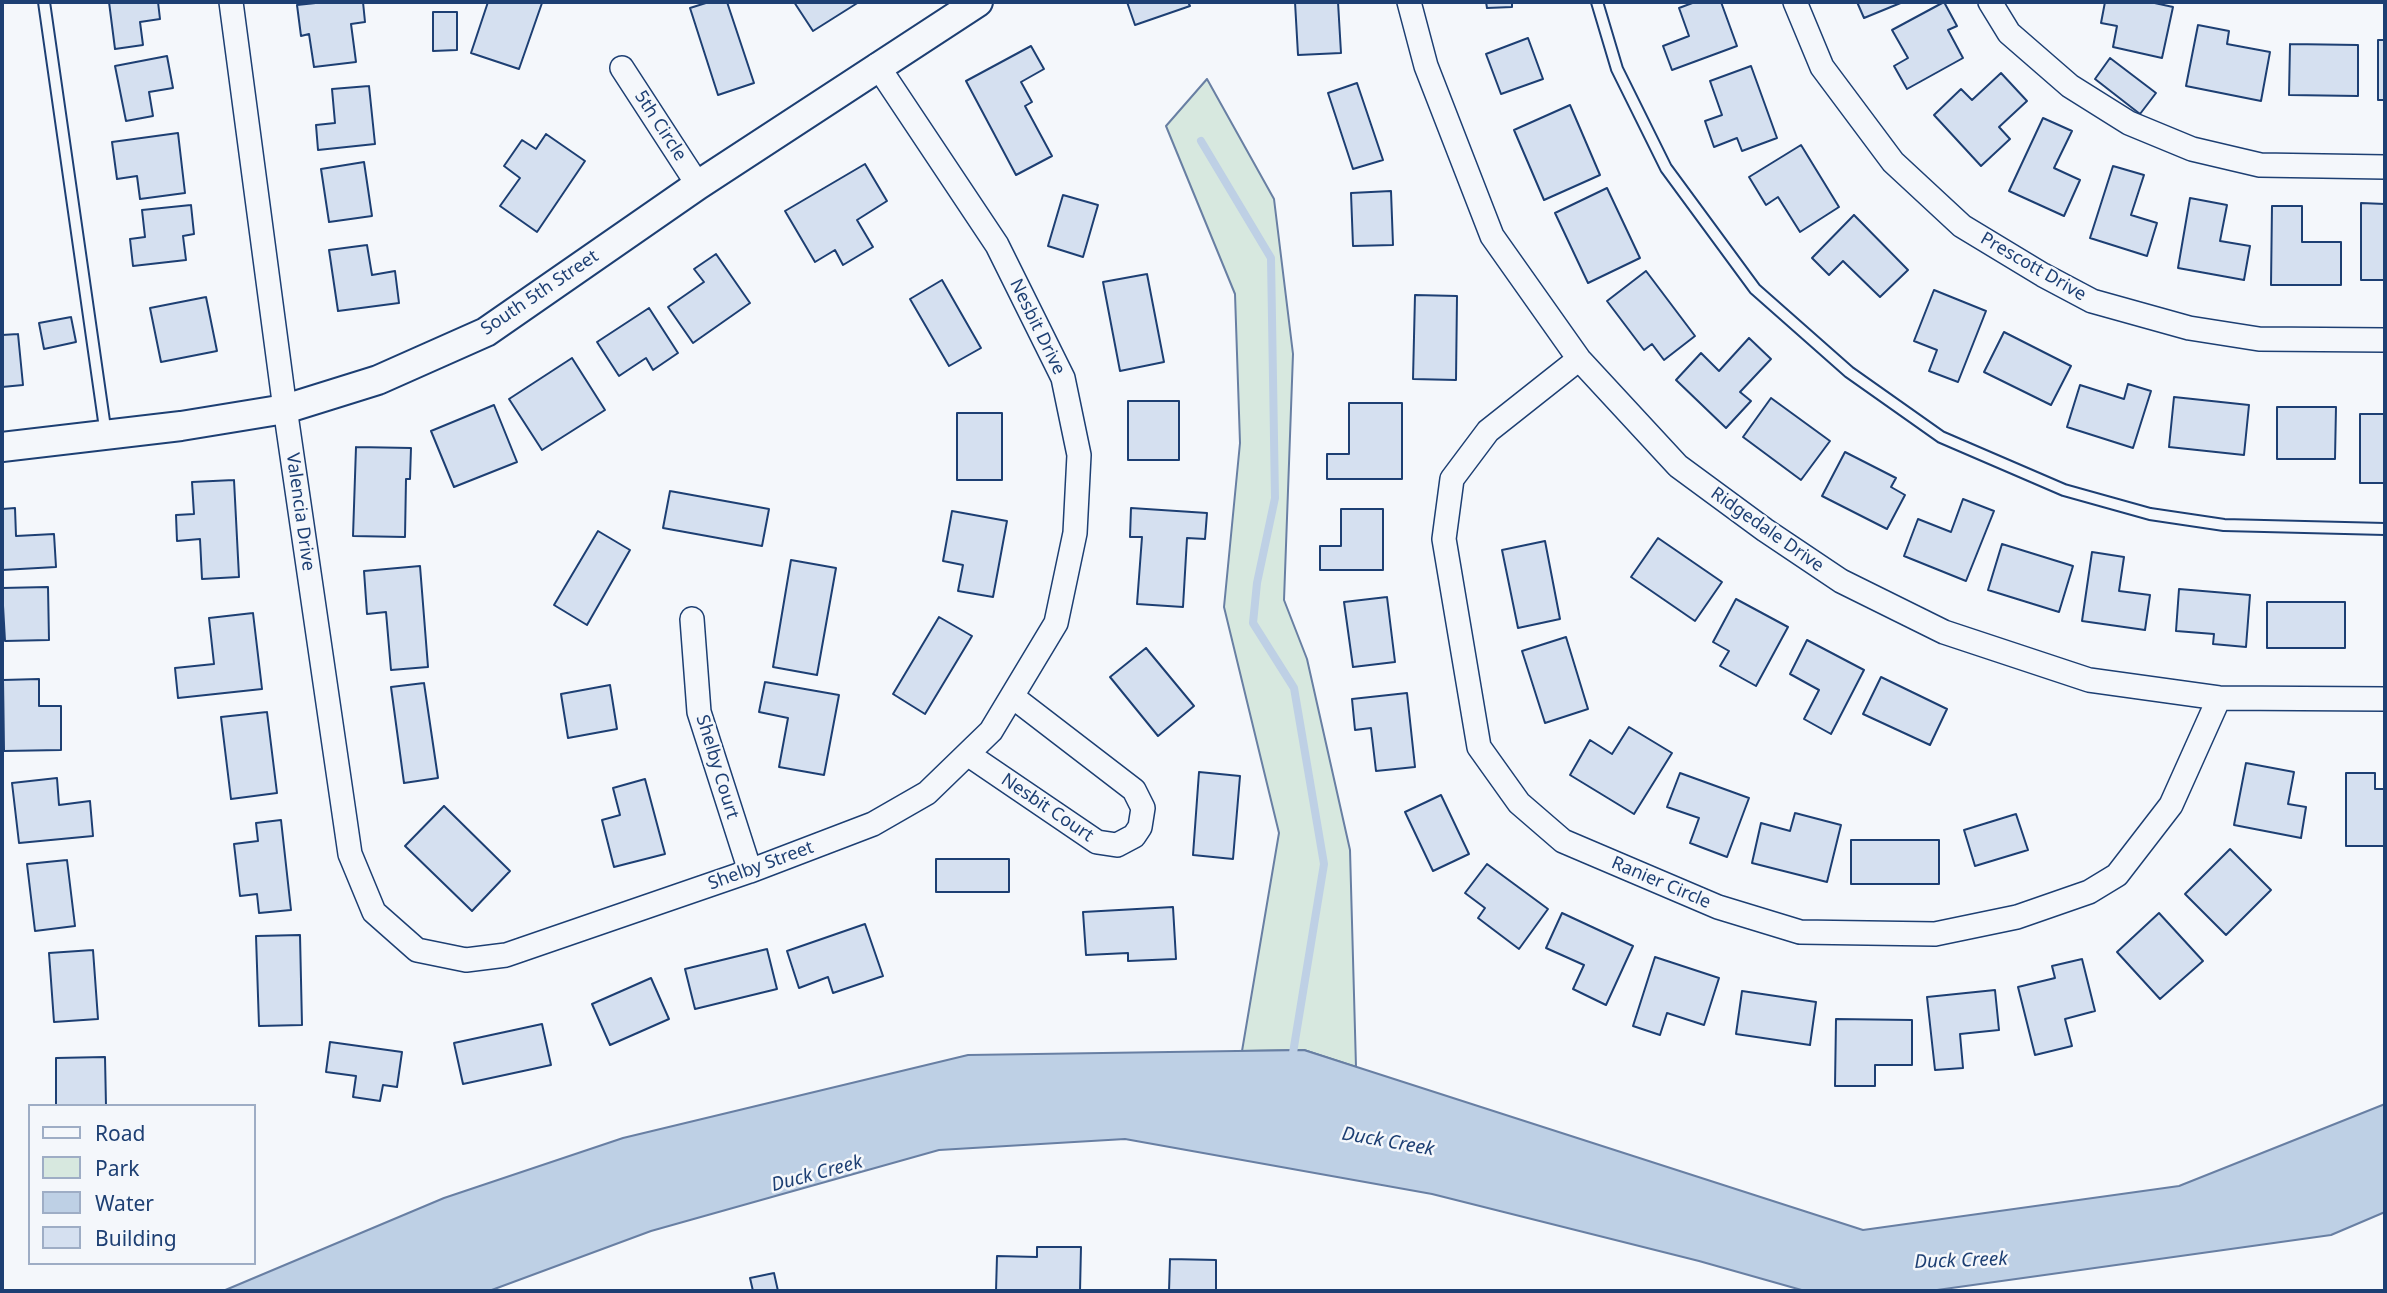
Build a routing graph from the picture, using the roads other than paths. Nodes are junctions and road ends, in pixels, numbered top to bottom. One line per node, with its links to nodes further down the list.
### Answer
1 (44, 2): 15 (lane)
2 (231, 2): 14 (street, Valencia Drive)
3 (975, 2): 8 (street, South 5th Street)
4 (1409, 2): 13 (street, Ridgedale Drive)
5 (1597, 2): 17 (lane)
6 (1795, 2): 12 (street, Prescott Drive)
7 (1990, 2): 10 (street)
8 (877, 65): 11 (street, South 5th Street); 19 (street, Nesbit Drive)
9 (622, 68): 11 (street, 5th Circle)
10 (2385, 167)
11 (698, 184): 14 (street, South 5th Street)
12 (2385, 340)
13 (1579, 359): 20 (street, Ridgedale Drive); 20 (street, Ranier Circle)
14 (285, 409): 15 (street, South 5th Street); 24 (street, Valencia Drive)
15 (106, 435): 16 (street, South 5th Street)
16 (2, 446)
17 (2385, 530)
18 (692, 619): 23 (street, Shelby Court)
19 (1013, 697): 22 (street, Shelby Street); 22 (street, Nesbit Court)
20 (2219, 698): 21 (street, Ridgedale Drive)
21 (2385, 699)
22 (969, 755): 23 (street, Shelby Street)
23 (750, 872): 24 (street, Shelby Street)
24 (466, 960)

